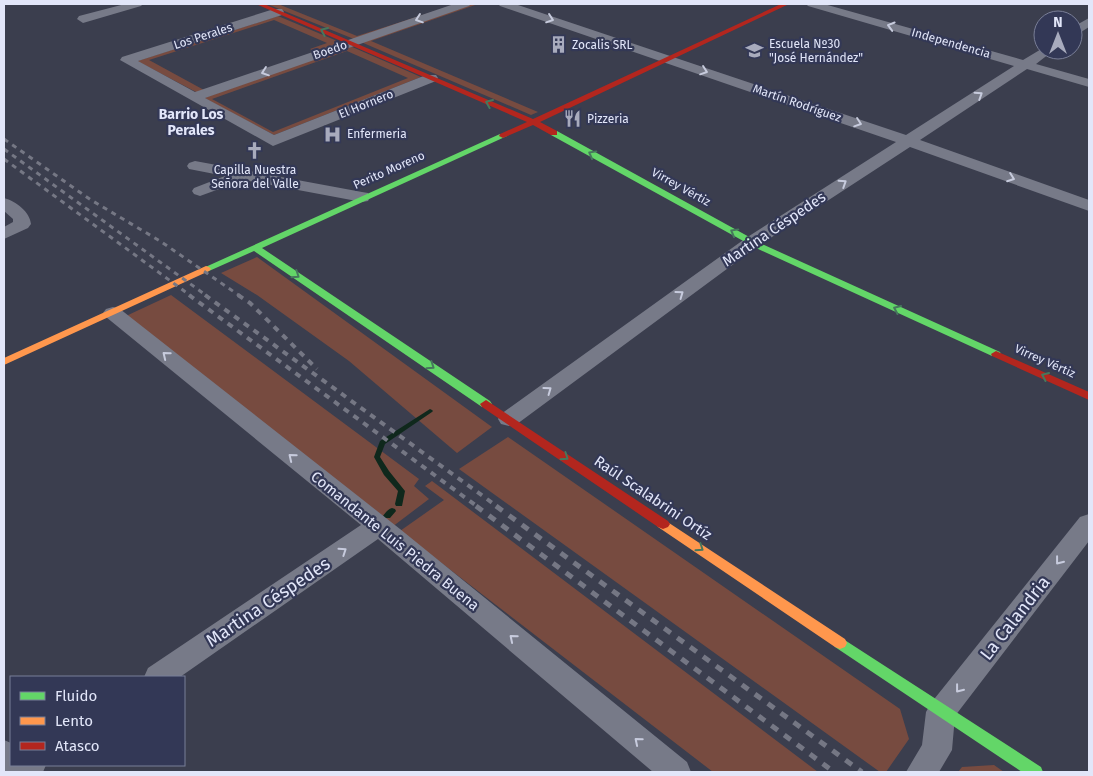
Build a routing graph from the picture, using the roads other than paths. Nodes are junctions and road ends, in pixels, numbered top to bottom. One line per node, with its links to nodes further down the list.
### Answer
1 (137, 4): 8 (street)
2 (259, 4): 7 (street, Virrey Vértiz)
3 (465, 4): 9 (street, Boedo, one-way to 9)
4 (504, 4): 10 (street, Martín Rodríguez, one-way to 10)
5 (786, 4): 10 (street, Perito Moreno)
6 (812, 4): 12 (street, Independencia, one-way to 6)
7 (278, 12): 9 (street, Virrey Vértiz, one-way to 7); 15 (street, Los Perales)
8 (83, 19)
9 (350, 42): 13 (street, Virrey Vértiz); 15 (street, Boedo, one-way to 15)
10 (669, 59): 16 (street, Perito Moreno); 17 (street, Martín Rodríguez, one-way to 17)
11 (1033, 60): 12 (street, Martina Céspedes)
12 (1026, 65): 14 (street, Independencia); 17 (street, Martina Céspedes, one-way to 12)
13 (431, 78): 15 (street, El Hornero); 16 (street, Virrey Vértiz, one-way to 13)
14 (1089, 83)
15 (194, 96)
16 (534, 122): 21 (street, Perito Moreno); 25 (street, Virrey Vértiz, one-way to 16)
17 (907, 140): 23 (street, Martín Rodríguez, one-way to 23); 25 (street, Martina Céspedes, one-way to 17)
18 (195, 166): 19 (street)
19 (243, 174): 20 (street); 21 (street)
20 (200, 191)
21 (362, 197): 26 (street, Perito Moreno)
22 (4, 204): 24 (street)
23 (1089, 206)
24 (4, 234)
25 (752, 242): 29 (street, Virrey Vértiz, one-way to 25); 30 (street, Martina Céspedes, one-way to 25)
26 (256, 248): 27 (street, Perito Moreno); 30 (street, Raúl Scalabrini Ortíz, one-way to 30)
27 (113, 313): 28 (street, Perito Moreno); 32 (street, Comandante Luis Piedra Buena, one-way to 27)
28 (4, 362)
29 (1089, 396)
30 (509, 419): 34 (street, Raúl Scalabrini Ortíz, one-way to 34)
31 (1089, 523): 34 (street, La Calandria, one-way to 34)
32 (378, 526): 33 (street, Martina Céspedes, one-way to 32); 35 (street, Comandante Luis Piedra Buena, one-way to 32)
33 (159, 676)
34 (941, 712): 36 (street); 37 (street, Raúl Scalabrini Ortíz)
35 (676, 772)
36 (922, 772)
37 (1035, 772)

